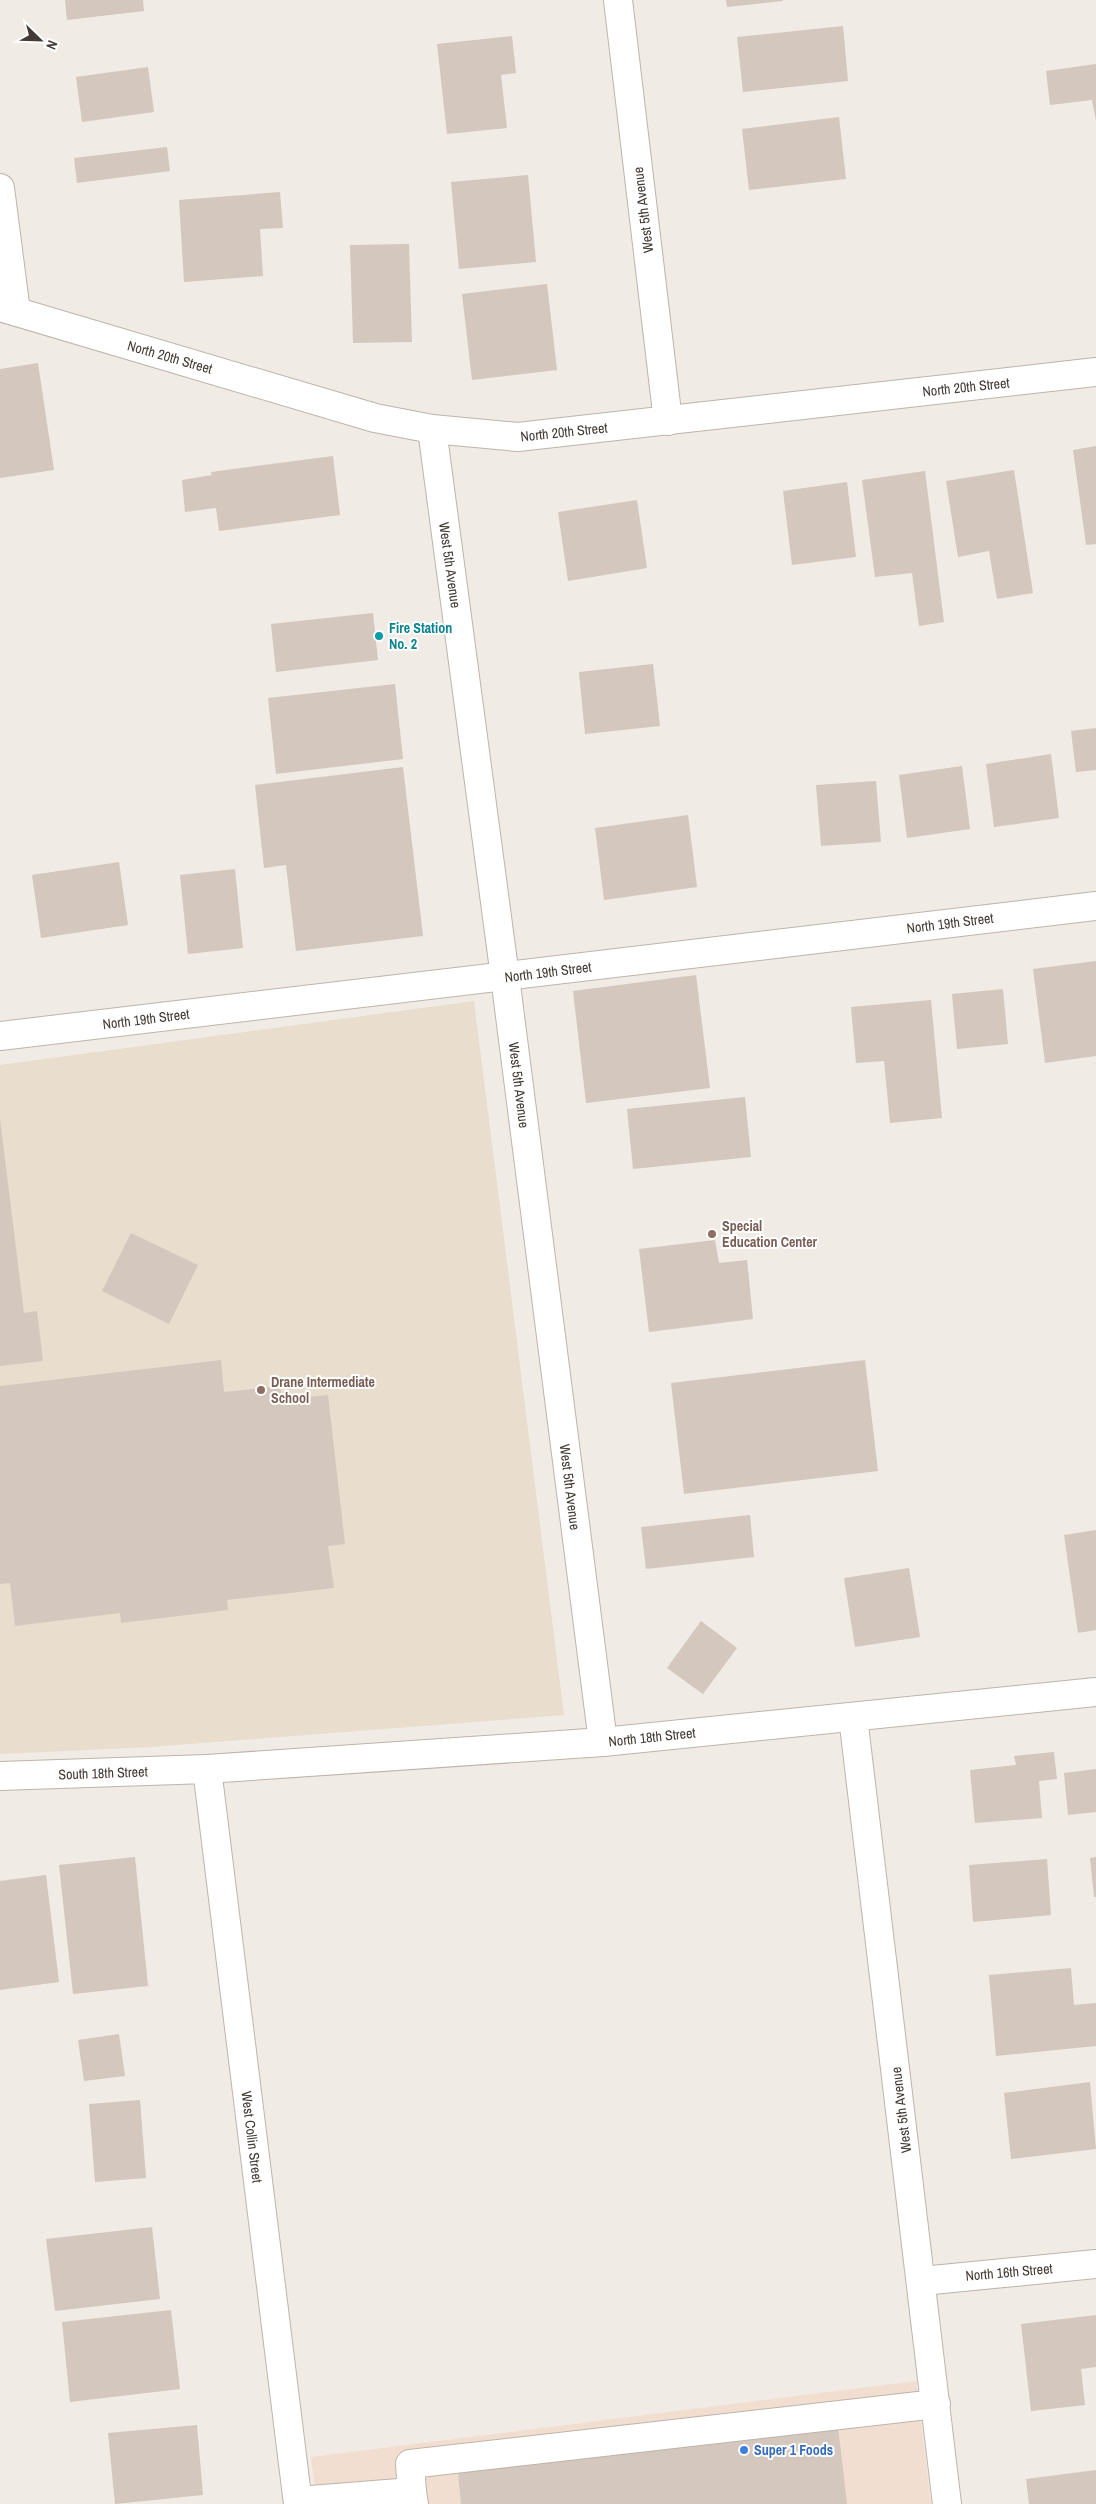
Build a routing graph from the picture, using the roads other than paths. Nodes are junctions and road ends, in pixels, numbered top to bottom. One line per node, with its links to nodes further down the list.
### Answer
1 (618, 0): 5 (street, West 5th Avenue)
2 (0, 188): 3 (street)
3 (8, 309): 6 (street, North 20th Street)
4 (1096, 372): 5 (street, North 20th Street)
5 (668, 421): 6 (street, North 20th Street)
6 (432, 429): 8 (street, West 5th Avenue)
7 (1096, 906): 8 (street, North 19th Street)
8 (505, 977): 9 (street, North 19th Street); 12 (street, West 5th Avenue)
9 (0, 1036)
10 (1096, 1692): 11 (street, North 18th Street)
11 (854, 1717): 12 (street, North 18th Street); 16 (street, West 5th Avenue)
12 (603, 1742): 13 (street, North 18th Street)
13 (207, 1769): 14 (street, South 18th Street); 19 (street, West Collin Street)
14 (0, 1776)
15 (1096, 2264): 16 (street, North 16th Street)
16 (922, 2280): 17 (street, West 5th Avenue)
17 (936, 2404): 18 (street); 20 (street, West 5th Avenue)
18 (413, 2498): 19 (street)
19 (298, 2502)
20 (947, 2504)

